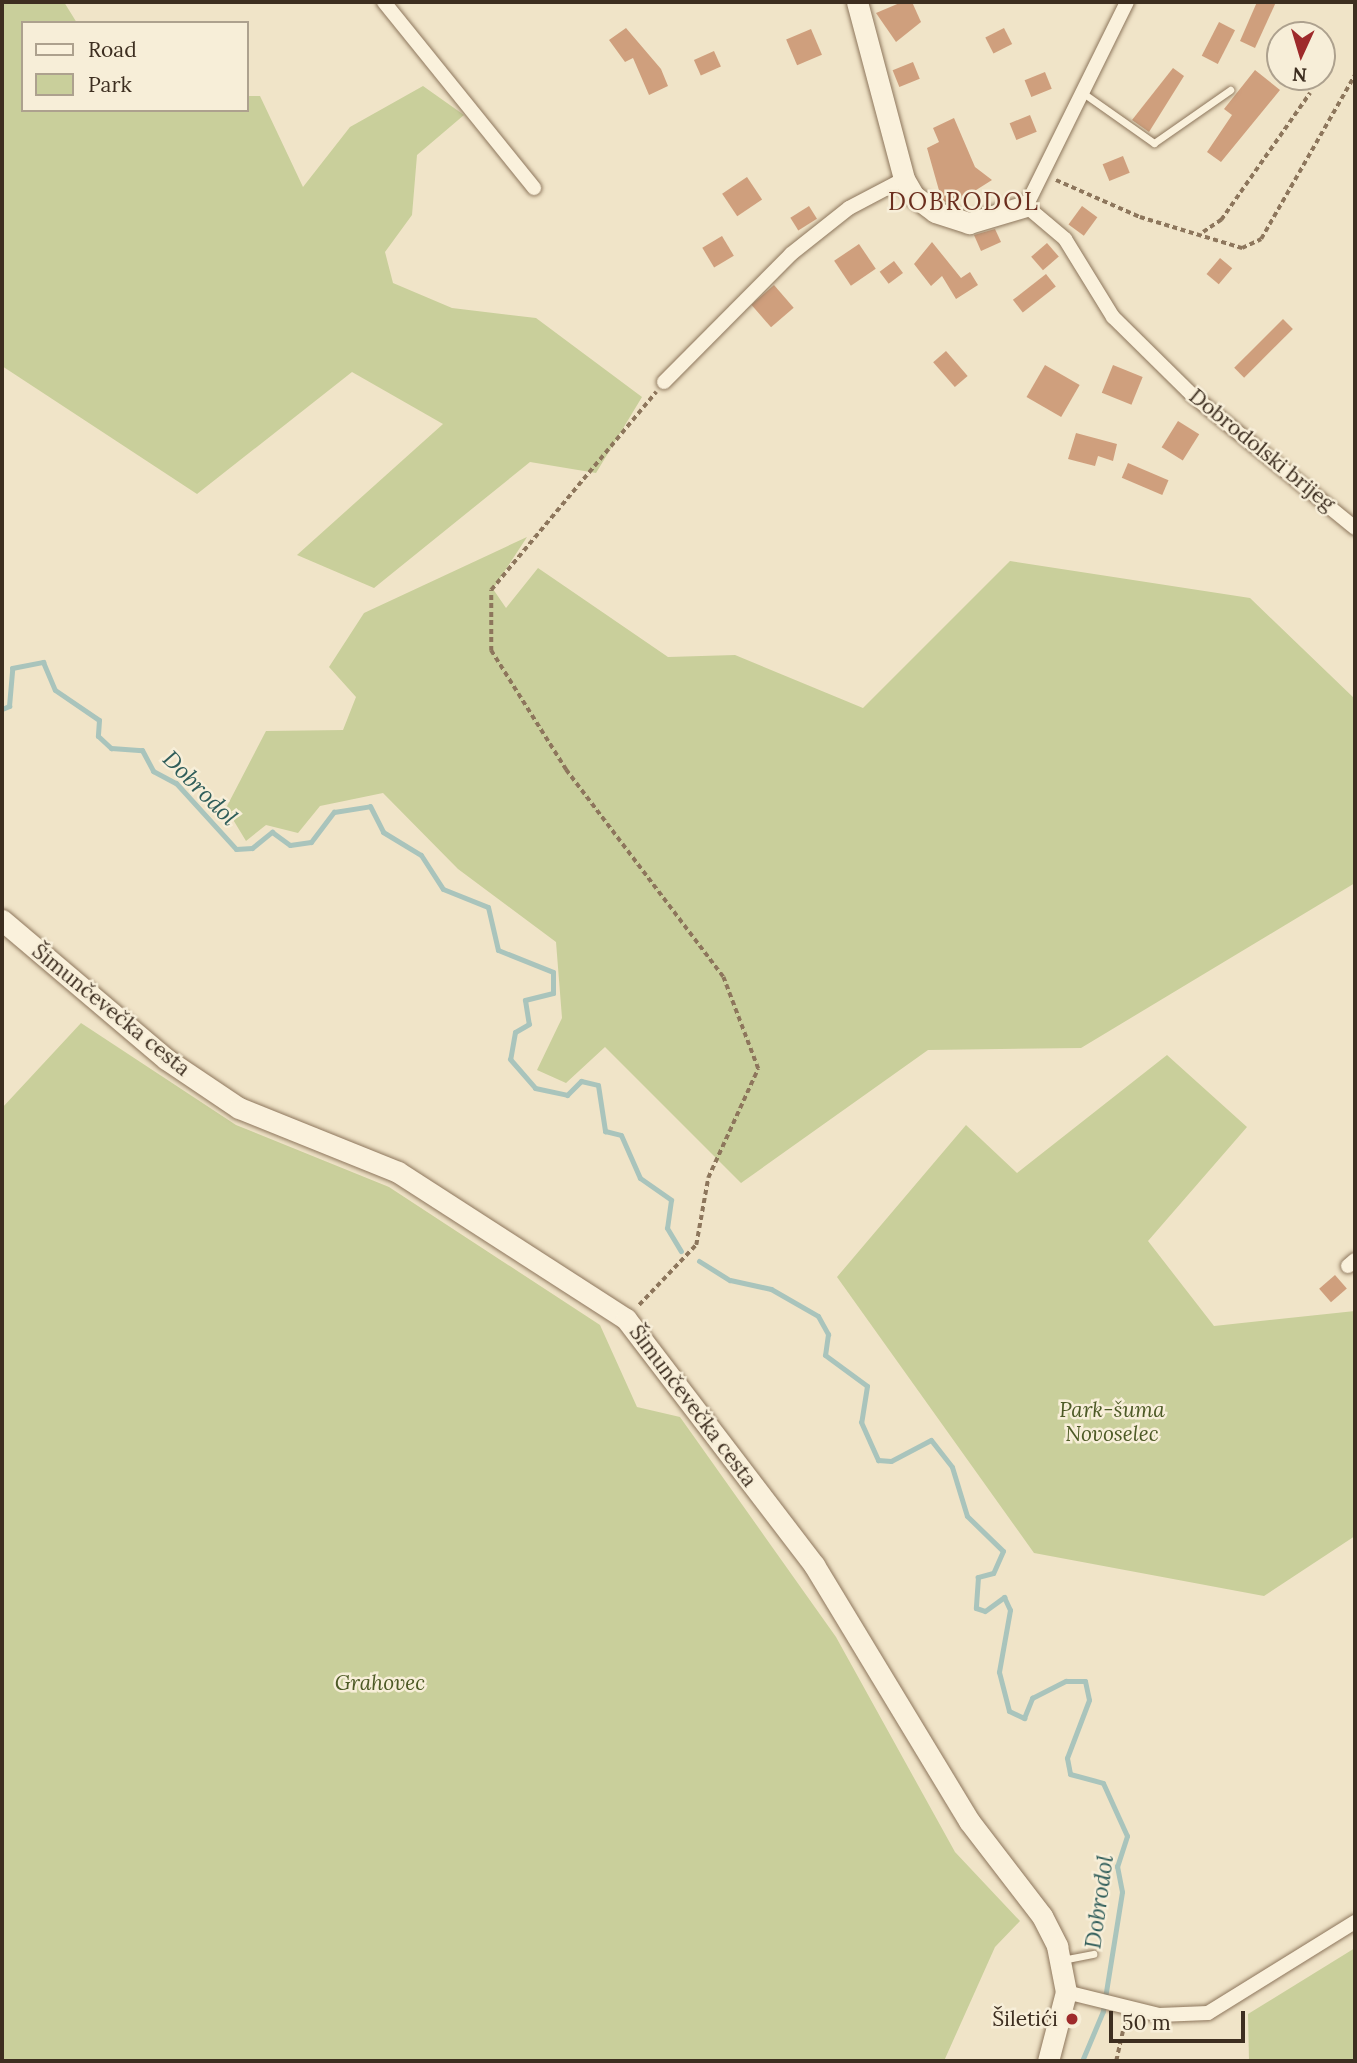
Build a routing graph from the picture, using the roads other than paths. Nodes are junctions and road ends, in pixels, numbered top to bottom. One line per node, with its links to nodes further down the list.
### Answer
1 (384, 2): 7 (street)
2 (857, 2): 6 (street)
3 (1127, 2): 5 (street)
4 (1230, 90): 5 (lane)
5 (1083, 93): 8 (street)
6 (904, 179): 8 (street); 9 (street)
7 (534, 188)
8 (1027, 206): 10 (street, Dobrodolski brijeg)
9 (664, 382)
10 (1355, 528)
11 (2, 920): 14 (street, Šimunčevečka cesta)
12 (1355, 1922): 15 (street)
13 (1093, 1954): 14 (lane)
14 (1061, 1960): 15 (street, Šimunčevečka cesta)
15 (1066, 1992): 16 (street, Šimunčevečka cesta)
16 (1048, 2061)

